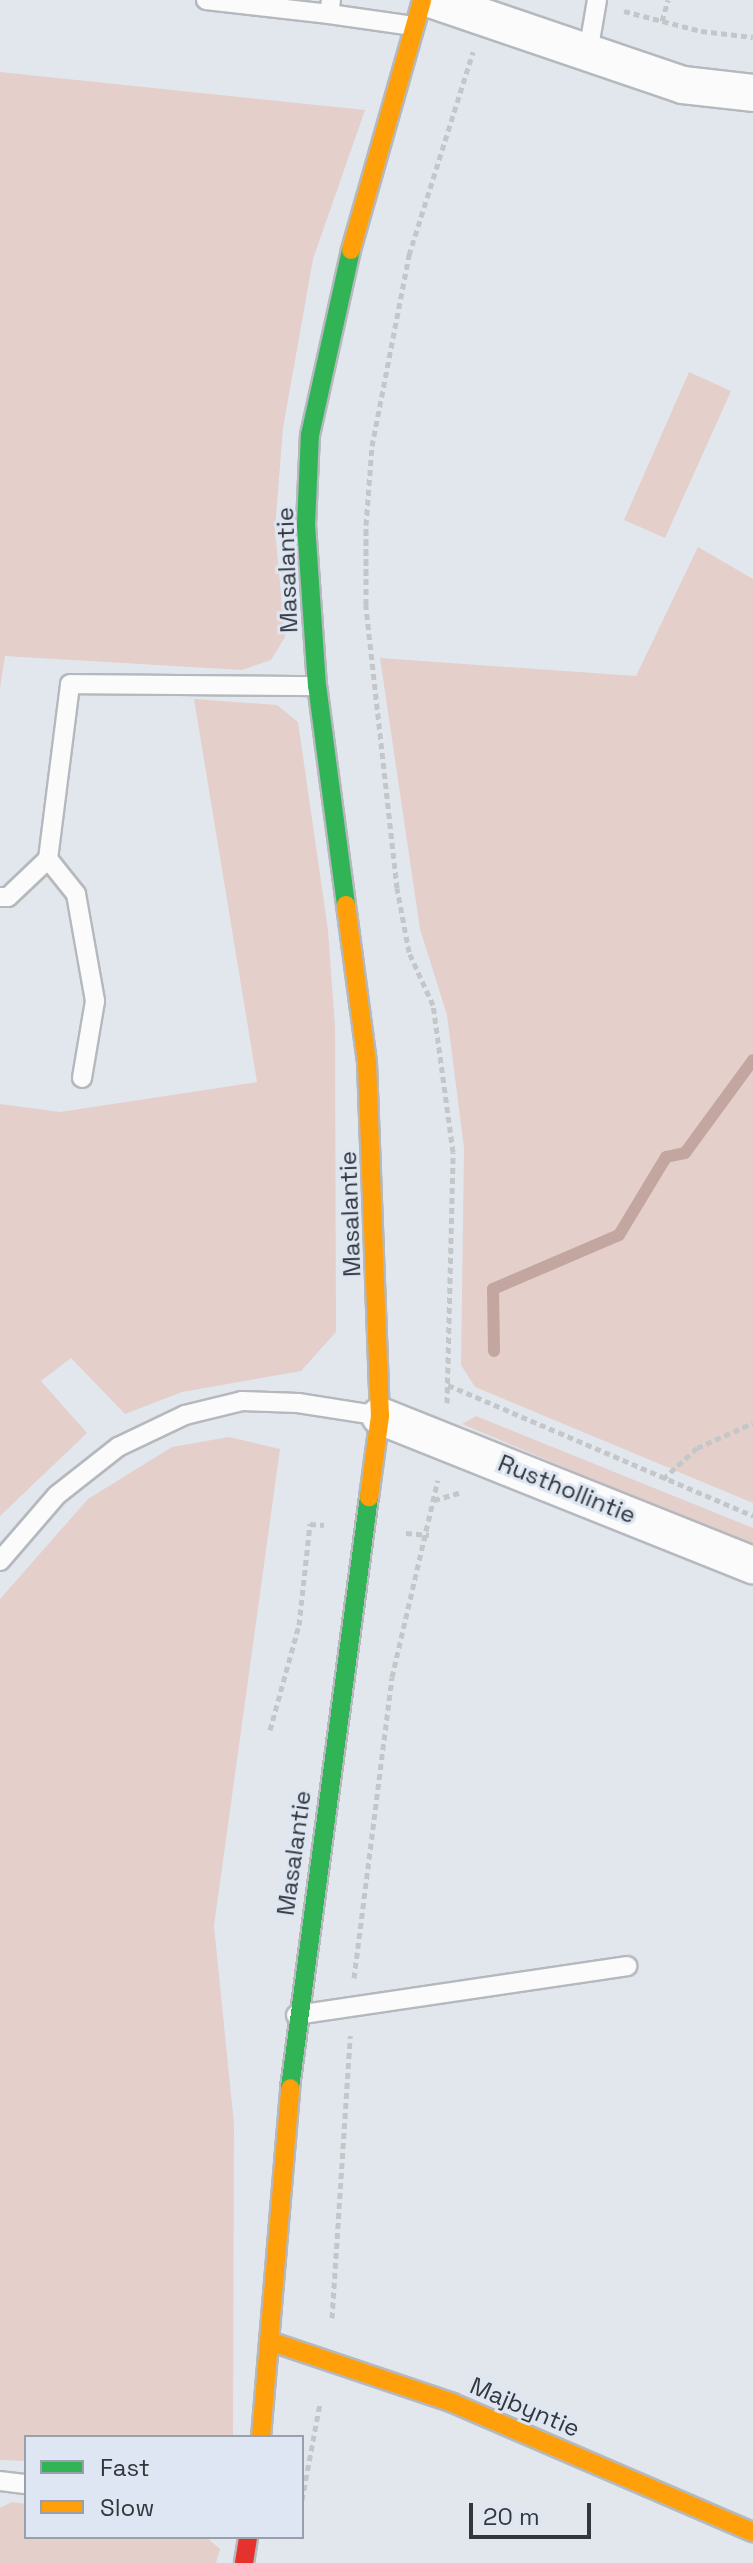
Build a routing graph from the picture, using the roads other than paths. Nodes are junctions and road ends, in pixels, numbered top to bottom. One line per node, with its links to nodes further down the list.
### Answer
1 (206, 0): 4 (lane)
2 (422, 0): 5 (street, Masalantie)
3 (597, 2): 6 (lane)
4 (330, 7): 5 (lane)
5 (423, 13): 6 (street); 8 (street, Masalantie)
6 (588, 53): 7 (street)
7 (753, 93)
8 (317, 686): 9 (lane); 12 (street, Masalantie)
9 (48, 859): 10 (lane); 11 (lane)
10 (0, 897)
11 (82, 1078)
12 (380, 1416): 13 (lane); 14 (street, Rusthollintie); 16 (street, Masalantie)
13 (0, 1561)
14 (753, 1565)
15 (627, 1966): 16 (lane)
16 (296, 2015): 17 (street, Masalantie)
17 (272, 2342): 18 (street, Masalantie); 21 (street, Majbyntie)
18 (261, 2435)
19 (0, 2481): 20 (lane)
20 (24, 2484)
21 (753, 2532)
22 (248, 2539): 23 (street)
23 (244, 2563)

